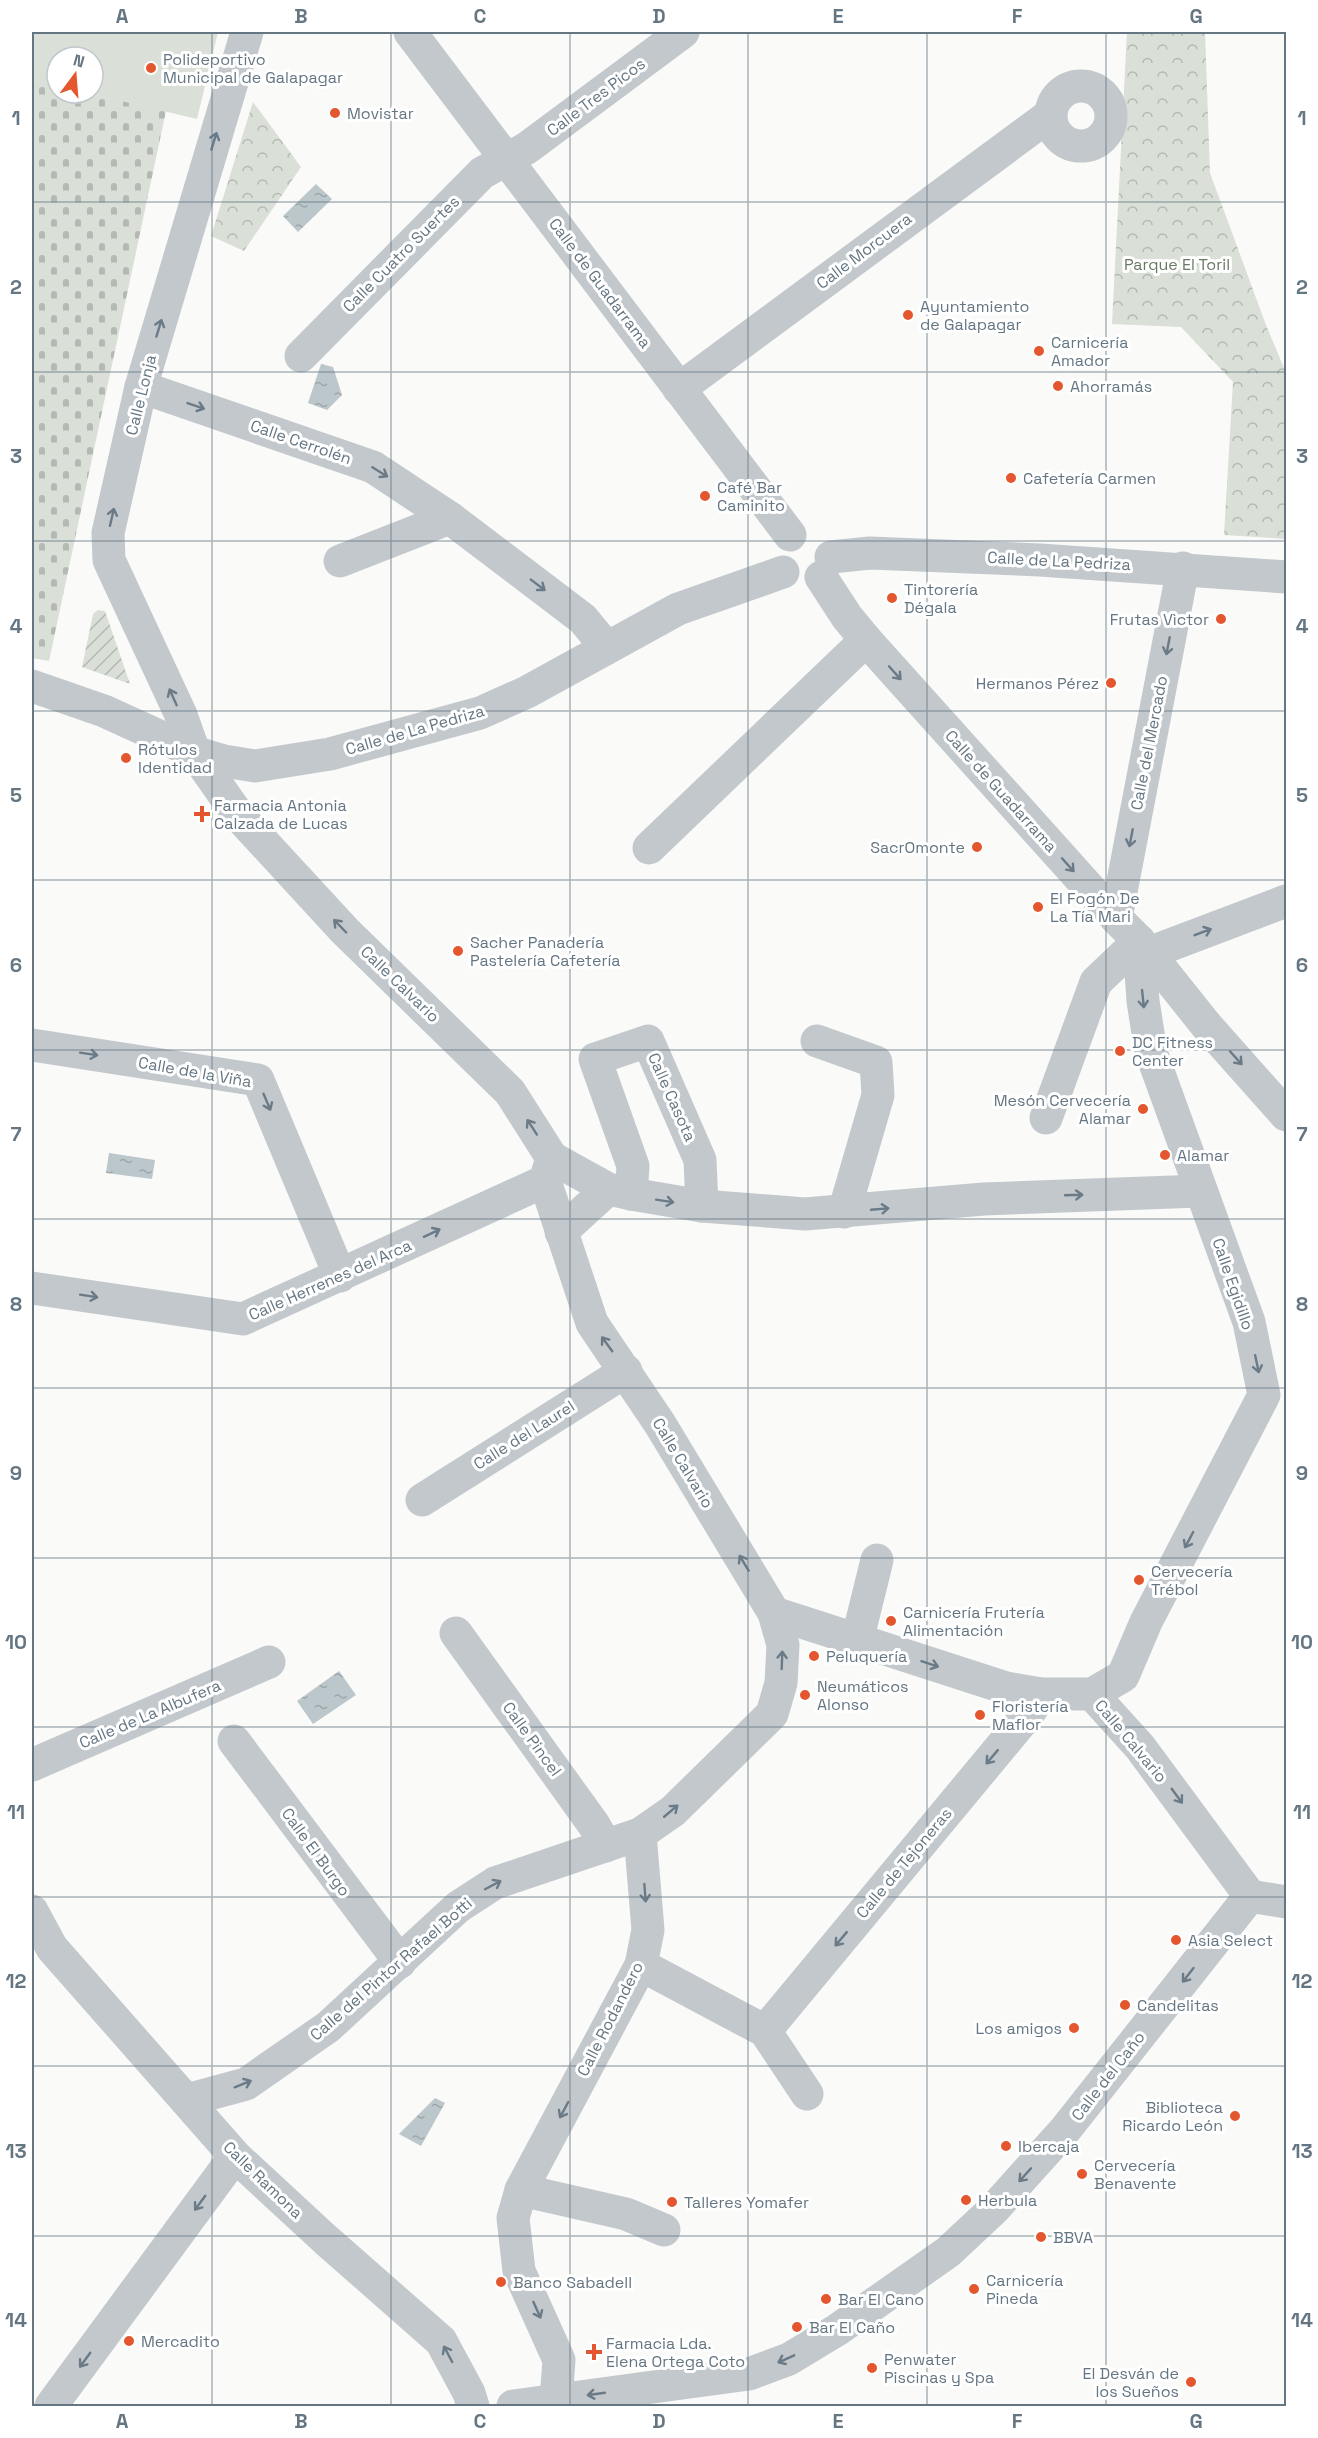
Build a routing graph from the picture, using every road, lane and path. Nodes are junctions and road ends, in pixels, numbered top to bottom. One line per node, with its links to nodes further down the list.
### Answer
1 (247, 32): 7 (street, Calle Lonja, one-way to 1)
2 (411, 32): 5 (street, Calle de Guadarrama)
3 (683, 32): 5 (street, Calle Tres Picos)
4 (1050, 115): 8 (street, Calle Morcuera)
5 (507, 159): 6 (street, Calle Cuatro Suertes); 8 (street, Calle de Guadarrama)
6 (301, 356)
7 (141, 387): 9 (street, Calle Cerrolén, one-way to 9); 19 (street, Calle Lonja, one-way to 7)
8 (679, 388): 10 (street, Calle de Guadarrama)
9 (450, 518): 11 (street); 17 (street, Calle Cerrolén, one-way to 17)
10 (790, 535): 12 (street); 14 (street)
11 (340, 561)
12 (826, 567): 13 (street, Calle de La Pedriza); 14 (street); 16 (street, Calle de Guadarrama)
13 (1183, 568): 15 (street, Calle de La Pedriza); 22 (street, Calle del Mercado, one-way to 22)
14 (783, 572): 17 (street, Calle de La Pedriza)
15 (1287, 577)
16 (866, 640): 20 (street); 22 (street, Calle de Guadarrama, one-way to 22)
17 (606, 647): 19 (street, Calle de La Pedriza)
18 (32, 686): 19 (street, Calle de La Pedriza)
19 (194, 752): 28 (street, Calle Calvario, one-way to 19)
20 (649, 848)
21 (1287, 901): 23 (street, one-way to 21)
22 (1116, 918): 23 (street, Calle de Guadarrama)
23 (1144, 947): 26 (street, Calle de Guadarrama, one-way to 26); 27 (street); 30 (street, Calle Egidillo, one-way to 30)
24 (817, 1041): 32 (street)
25 (32, 1045): 34 (street, Calle de la Viña, one-way to 34)
26 (1287, 1115)
27 (1046, 1118)
28 (549, 1169): 29 (street); 33 (street, Calle Calvario); 34 (street, Calle Herrenes del Arca, one-way to 28)
29 (620, 1191): 31 (street, one-way to 31); 31 (street, Calle Casota); 33 (street)
30 (1200, 1191): 32 (street, one-way to 30); 37 (street, Calle Egidillo, one-way to 37)
31 (702, 1206): 32 (street)
32 (844, 1212)
33 (561, 1232): 36 (street, Calle Calvario, one-way to 33)
34 (340, 1276): 35 (street, Calle Herrenes del Arca, one-way to 34)
35 (32, 1288)
36 (626, 1371): 38 (street, Calle del Laurel); 40 (street, Calle Calvario, one-way to 36)
37 (1275, 1401): 45 (street, Calle Egidillo, one-way to 45)
38 (422, 1500)
39 (877, 1560): 42 (street)
40 (774, 1613): 42 (street, Calle Calvario); 48 (street, Calle del Pintor Rafael Botti, one-way to 40)
41 (456, 1633): 49 (street, Calle Pincel)
42 (857, 1641): 44 (street, Calle Calvario, one-way to 44)
43 (268, 1662): 47 (street, Calle de La Albufera)
44 (1041, 1694): 45 (street, Calle Calvario); 56 (street, Calle de Tejoneras, one-way to 56)
45 (1092, 1694): 50 (street, Calle Calvario, one-way to 50)
46 (234, 1741): 54 (street, Calle El Burgo)
47 (32, 1765)
48 (640, 1834): 49 (street, Calle del Pintor Rafael Botti); 55 (street, Calle Rodandero, one-way to 55)
49 (606, 1846): 54 (street, Calle del Pintor Rafael Botti, one-way to 49)
50 (1250, 1896): 51 (street); 62 (street, Calle del Caño, one-way to 62)
51 (1287, 1902)
52 (32, 1911): 53 (street, Calle Ramona)
53 (42, 1953): 58 (street, Calle Ramona)
54 (400, 1962): 58 (street, Calle del Pintor Rafael Botti, one-way to 54)
55 (641, 1965): 56 (street); 60 (street, Calle Rodandero, one-way to 60)
56 (765, 2031): 57 (street)
57 (807, 2094)
58 (186, 2100): 59 (street, Calle Ramona)
59 (235, 2156): 63 (street, one-way to 63); 64 (street, Calle Ramona, one-way to 59)
60 (521, 2190): 61 (street); 62 (street, Calle Rodandero, one-way to 62)
61 (664, 2230)
62 (556, 2400): 65 (street, Calle del Caño)
63 (51, 2406)
64 (474, 2406)
65 (513, 2406)

